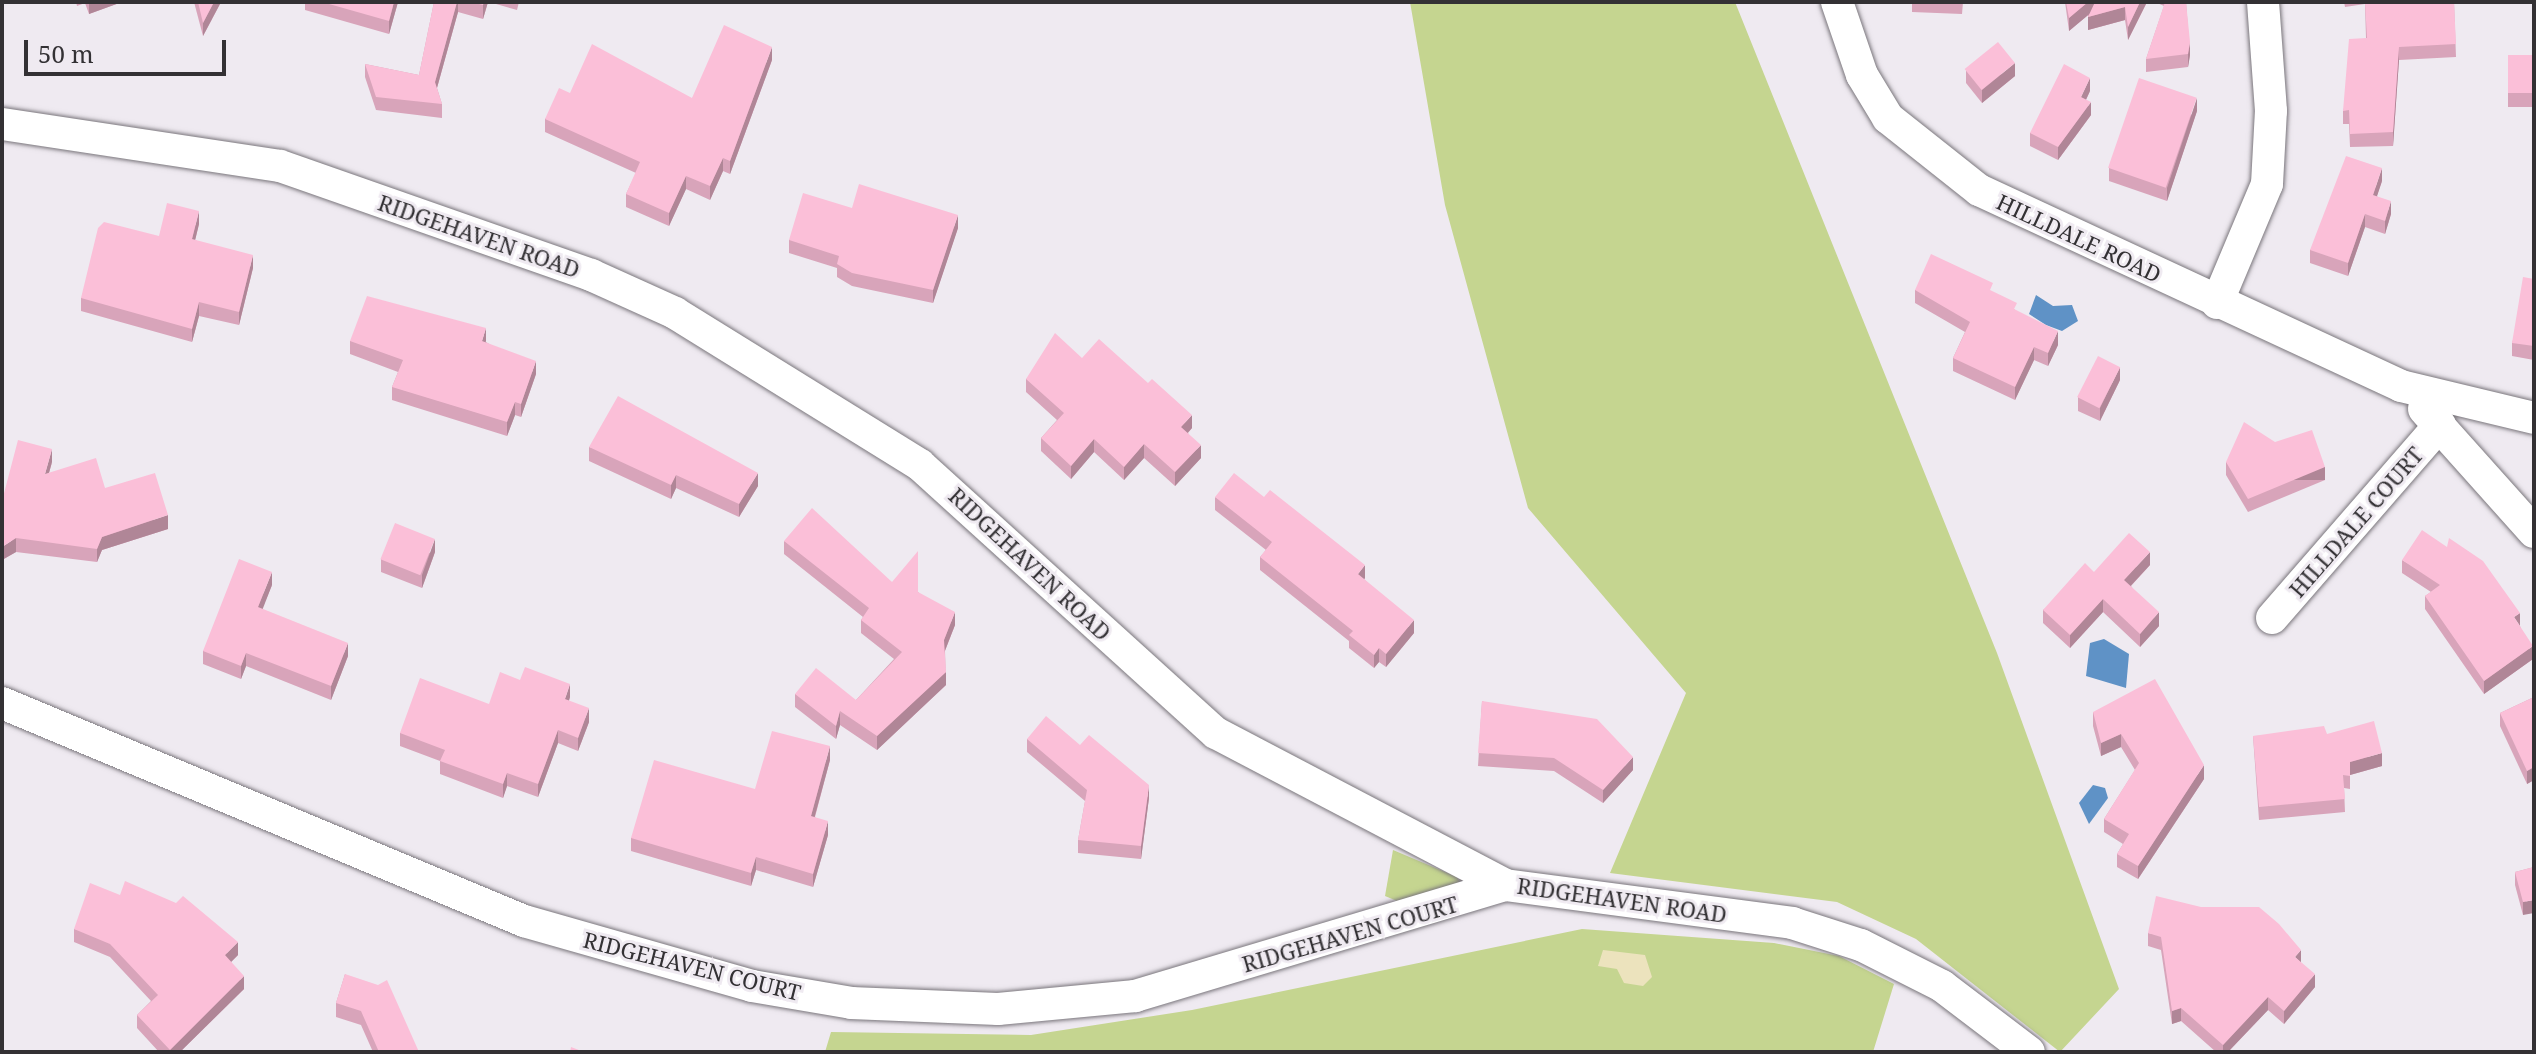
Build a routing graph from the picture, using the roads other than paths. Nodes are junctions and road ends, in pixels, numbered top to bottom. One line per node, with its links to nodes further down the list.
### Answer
1 (1837, 2): 4 (street, HILLDALE ROAD)
2 (2263, 2): 4 (street)
3 (2, 124): 11 (street, RIDGEHAVEN ROAD)
4 (2217, 303): 5 (street, HILLDALE ROAD)
5 (2401, 386): 6 (street, HILLDALE ROAD); 7 (street, HILLDALE ROAD)
6 (2534, 418)
7 (2440, 425): 8 (street, HILLDALE ROAD); 9 (street, HILLDALE COURT)
8 (2534, 532)
9 (2272, 618)
10 (2, 703): 11 (street, RIDGEHAVEN COURT)
11 (1505, 885): 12 (street, RIDGEHAVEN ROAD)
12 (2029, 1052)

